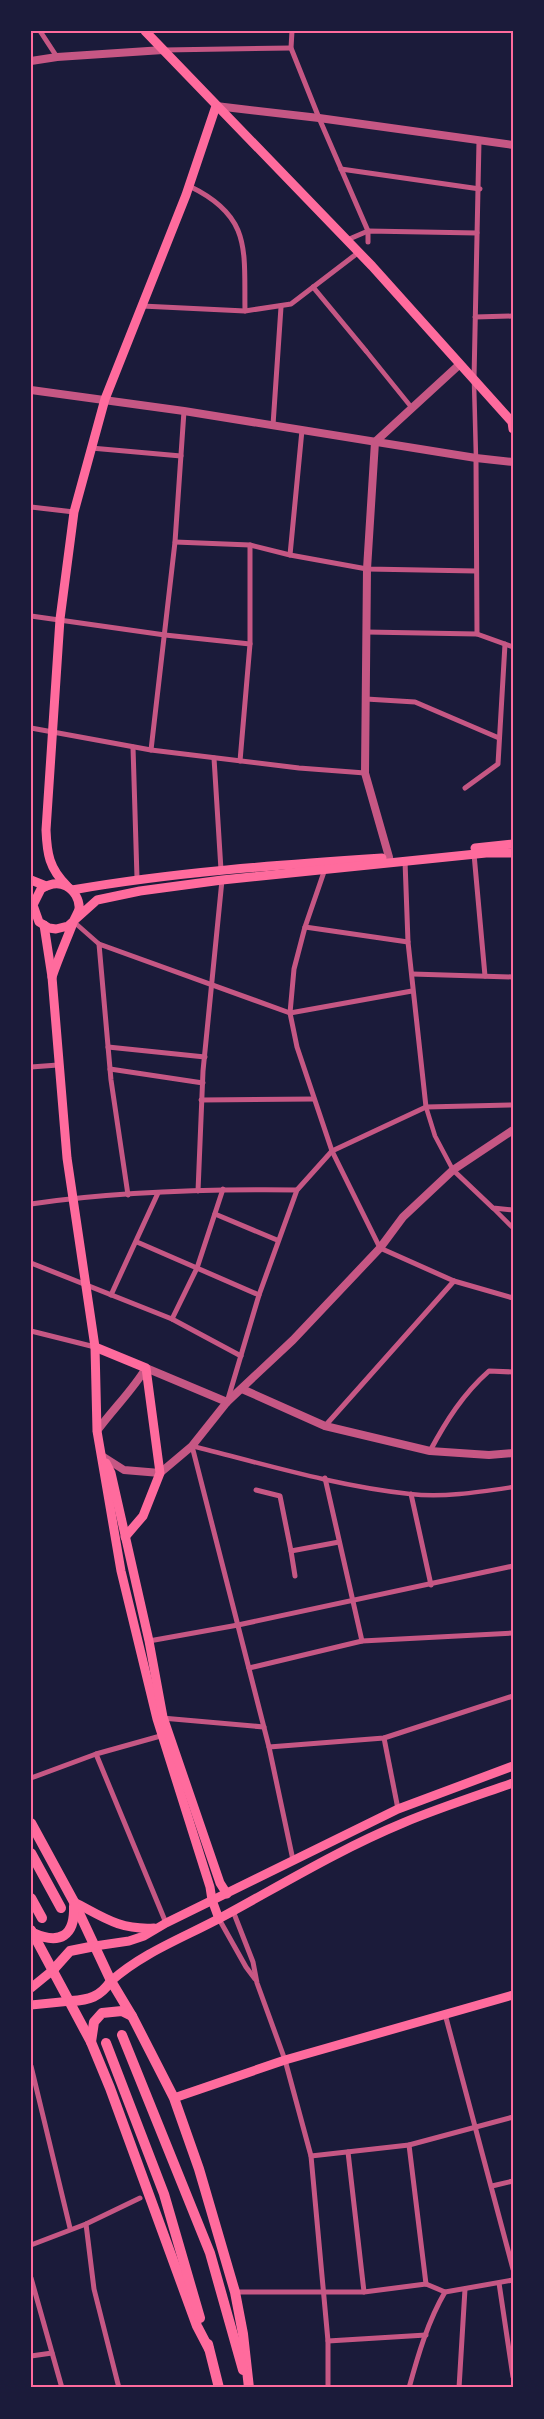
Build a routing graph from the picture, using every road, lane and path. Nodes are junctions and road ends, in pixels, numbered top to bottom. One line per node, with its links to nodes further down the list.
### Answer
1 (40, 31): 6 (street)
2 (145, 31): 5 (main road)
3 (292, 31): 4 (street)
4 (291, 48): 5 (street); 9 (street)
5 (163, 50): 6 (street); 8 (main road)
6 (57, 56): 7 (street)
7 (31, 61)
8 (216, 106): 9 (street); 13 (main road); 17 (main road)
9 (319, 118): 10 (street); 12 (street)
10 (480, 141): 11 (street); 14 (street)
11 (513, 145)
12 (341, 169): 14 (street); 15 (street)
13 (189, 186): 21 (main road); 23 (street)
14 (480, 189): 16 (street)
15 (368, 231): 16 (street); 17 (street); 18 (street)
16 (477, 234): 25 (street)
17 (347, 240): 19 (main road)
18 (368, 242)
19 (359, 252): 20 (street); 27 (main road)
20 (313, 287): 22 (street); 26 (street)
21 (142, 306): 23 (street); 30 (main road)
22 (281, 307): 23 (street); 33 (street)
23 (245, 311)
24 (513, 316): 25 (street)
25 (475, 317): 28 (street)
26 (366, 350): 31 (street)
27 (460, 364): 28 (main road); 31 (street)
28 (474, 379): 34 (main road); 39 (street)
29 (31, 390): 30 (street)
30 (105, 399): 32 (street); 37 (main road)
31 (412, 409): 36 (street)
32 (184, 411): 33 (street); 38 (street)
33 (273, 425): 35 (street)
34 (512, 425)
35 (302, 430): 36 (street); 45 (street)
36 (375, 442): 39 (street); 46 (street)
37 (91, 448): 38 (street); 42 (main road)
38 (181, 456): 43 (street)
39 (476, 458): 40 (street); 47 (street)
40 (513, 462)
41 (31, 507): 42 (street)
42 (74, 512): 49 (main road)
43 (175, 542): 44 (street); 52 (street)
44 (250, 545): 45 (street); 53 (street)
45 (290, 555): 46 (street)
46 (367, 569): 47 (street); 50 (street)
47 (476, 571): 51 (street)
48 (31, 616): 49 (street)
49 (60, 619): 52 (street); 58 (main road)
50 (366, 632): 51 (street); 56 (street)
51 (477, 634): 54 (street)
52 (165, 636): 53 (street); 61 (street)
53 (250, 644): 63 (street)
54 (505, 644): 55 (street); 59 (street)
55 (513, 647)
56 (366, 699): 59 (street); 64 (street)
57 (31, 728): 58 (street)
58 (53, 731): 60 (street); 76 (main road)
59 (499, 738): 65 (street)
60 (133, 747): 61 (street); 72 (street)
61 (151, 750): 62 (street)
62 (214, 758): 63 (street); 71 (street)
63 (240, 761): 64 (street)
64 (364, 773): 68 (street)
65 (465, 788)
66 (512, 846): 67 (main road); 68 (main road)
67 (474, 854): 69 (main road); 84 (street)
68 (389, 857): 71 (main road)
69 (405, 861): 70 (main road); 81 (street)
70 (325, 869): 74 (main road); 80 (street)
71 (221, 870): 72 (main road)
72 (137, 878): 76 (main road)
73 (31, 880): 75 (main road)
74 (222, 880): 78 (main road); 87 (street)
75 (46, 886): 76 (main road); 77 (main road)
76 (69, 888): 78 (main road)
77 (33, 910): 79 (main road)
78 (73, 921): 79 (main road); 82 (street); 85 (main road)
79 (44, 925): 85 (main road)
80 (305, 927): 81 (street); 89 (street)
81 (408, 942): 83 (street)
82 (99, 944): 87 (street); 90 (street)
83 (412, 974): 84 (street); 88 (street)
84 (485, 976): 86 (street)
85 (52, 977): 92 (main road)
86 (513, 977)
87 (211, 983): 89 (street); 91 (street)
88 (412, 991): 89 (street); 99 (street)
89 (290, 1013): 96 (street)
90 (108, 1048): 91 (street); 94 (street)
91 (204, 1057): 95 (street)
92 (58, 1065): 93 (street); 108 (main road)
93 (31, 1067)
94 (110, 1069): 95 (street); 107 (street)
95 (203, 1083): 97 (street)
96 (314, 1099): 97 (street); 101 (street)
97 (202, 1100): 105 (street)
98 (513, 1105): 99 (street)
99 (426, 1107): 101 (street); 102 (street)
100 (513, 1130): 102 (street)
101 (332, 1151): 104 (street); 116 (street)
102 (453, 1170): 110 (street); 116 (street)
103 (223, 1189): 104 (street); 105 (street); 112 (street)
104 (297, 1190): 114 (street)
105 (198, 1191): 106 (street)
106 (158, 1193): 107 (street); 115 (street)
107 (128, 1195): 108 (street)
108 (73, 1198): 109 (street); 120 (main road)
109 (31, 1204)
110 (493, 1208): 111 (street); 113 (street)
111 (513, 1210)
112 (215, 1214): 114 (street); 118 (street)
113 (513, 1228)
114 (277, 1240): 122 (street)
115 (137, 1242): 118 (street); 121 (street)
116 (380, 1248): 119 (street); 130 (street)
117 (31, 1263): 120 (street)
118 (197, 1268): 122 (street); 124 (street)
119 (454, 1280): 123 (street); 132 (street)
120 (86, 1285): 121 (street); 126 (main road)
121 (111, 1295): 124 (street)
122 (259, 1295): 127 (street)
123 (513, 1298)
124 (172, 1319): 127 (street)
125 (31, 1331): 126 (street)
126 (95, 1347): 128 (main road); 133 (main road)
127 (241, 1356): 131 (street)
128 (146, 1368): 131 (street); 133 (street); 138 (main road)
129 (513, 1372): 135 (street)
130 (242, 1389): 131 (street); 132 (street)
131 (227, 1402): 134 (street)
132 (325, 1426): 135 (street)
133 (97, 1431): 137 (main road)
134 (192, 1446): 138 (street); 139 (street); 150 (street)
135 (430, 1451): 136 (street)
136 (513, 1453)
137 (102, 1456): 138 (street); 143 (main road); 156 (main road)
138 (160, 1473): 143 (main road)
139 (325, 1478): 142 (street); 144 (street)
140 (513, 1487): 142 (street)
141 (256, 1490): 145 (street)
142 (411, 1494): 148 (street)
143 (125, 1536): 152 (main road)
144 (339, 1542): 145 (street); 149 (street)
145 (291, 1550): 147 (street)
146 (513, 1566): 148 (street)
147 (295, 1576)
148 (431, 1585): 149 (street)
149 (353, 1599): 150 (street); 153 (street)
150 (238, 1625): 152 (street); 154 (street)
151 (513, 1633): 153 (street)
152 (149, 1641): 156 (main road)
153 (362, 1641): 154 (street)
154 (249, 1668): 157 (street)
155 (513, 1696): 159 (street)
156 (160, 1718): 157 (street); 158 (main road)
157 (264, 1726): 160 (street)
158 (165, 1735): 161 (street); 170 (main road); 172 (main road)
159 (384, 1738): 160 (street); 165 (street)
160 (269, 1747): 169 (street)
161 (96, 1754): 163 (street); 178 (street)
162 (513, 1766): 165 (main road)
163 (31, 1778)
164 (513, 1783): 167 (main road)
165 (398, 1809): 167 (main road); 169 (main road)
166 (31, 1823): 173 (highway)
167 (402, 1823): 175 (main road)
168 (31, 1853): 174 (highway)
169 (293, 1860): 170 (main road)
170 (227, 1894): 172 (main road); 175 (main road)
171 (31, 1898): 176 (highway)
172 (212, 1900): 177 (main road); 178 (main road)
173 (74, 1902): 179 (main road); 180 (highway); 181 (highway)
174 (60, 1908)
175 (233, 1911): 177 (main road); 183 (street)
176 (42, 1918)
177 (219, 1918): 183 (street); 184 (main road)
178 (166, 1923): 179 (main road)
179 (157, 1927): 181 (main road)
180 (32, 1932): 182 (highway)
181 (95, 1946): 182 (highway); 184 (highway)
182 (53, 1970): 185 (main road); 187 (highway)
183 (256, 1979): 194 (street)
184 (111, 1981): 187 (highway); 190 (highway)
185 (31, 1988)
186 (513, 1995): 189 (main road)
187 (71, 2001): 188 (main road); 192 (highway)
188 (31, 2005)
189 (445, 2014): 194 (main road); 198 (street)
190 (132, 2016): 192 (highway); 196 (highway)
191 (122, 2036): 227 (highway)
192 (91, 2042): 220 (highway)
193 (106, 2043): 220 (highway)
194 (285, 2060): 196 (main road); 201 (street)
195 (31, 2066): 206 (street)
196 (174, 2098): 214 (highway)
197 (513, 2117): 198 (street)
198 (476, 2126): 199 (street); 203 (street)
199 (409, 2145): 200 (street); 212 (street)
200 (348, 2152): 201 (street); 216 (street)
201 (311, 2156): 215 (street)
202 (513, 2180): 203 (street)
203 (492, 2186): 208 (street)
204 (140, 2198): 205 (street)
205 (86, 2224): 206 (street); 225 (street)
206 (70, 2228): 207 (street)
207 (31, 2244)
208 (513, 2269)
209 (31, 2278): 221 (street)
210 (513, 2280): 211 (street)
211 (499, 2283): 213 (street); 223 (street)
212 (426, 2284): 216 (street); 217 (street)
213 (465, 2289): 217 (street); 230 (street)
214 (235, 2292): 215 (street); 227 (highway)
215 (323, 2292): 216 (street); 219 (street)
216 (364, 2292)
217 (445, 2292): 218 (street)
218 (426, 2335): 219 (street); 229 (street)
219 (328, 2341): 228 (street)
220 (209, 2349): 226 (highway)
221 (52, 2353): 222 (street); 224 (street)
222 (31, 2356)
223 (513, 2377)
224 (62, 2388)
225 (119, 2388)
226 (219, 2388)
227 (249, 2388)
228 (328, 2388)
229 (409, 2388)
230 (459, 2388)

